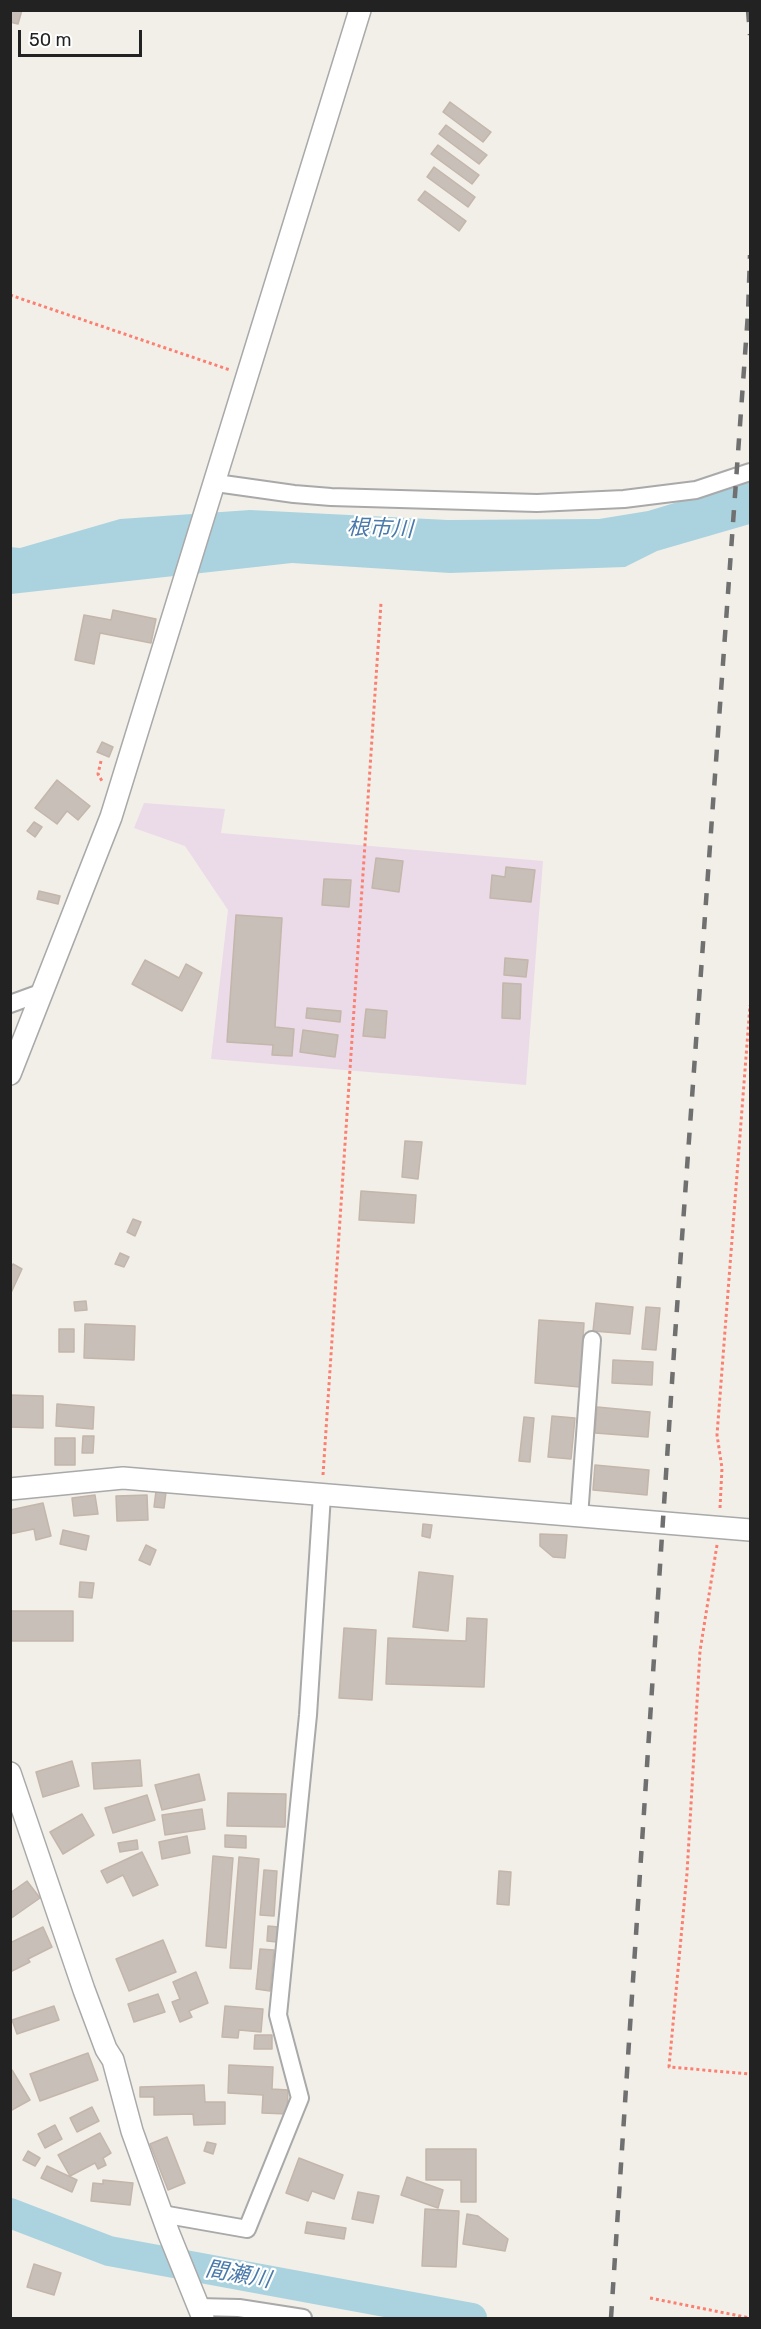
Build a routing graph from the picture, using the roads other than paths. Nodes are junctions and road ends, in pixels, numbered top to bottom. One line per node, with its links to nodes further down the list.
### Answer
1 (360, 10): 3 (street)
2 (750, 472): 3 (street)
3 (213, 491): 4 (street)
4 (44, 992): 5 (street); 6 (street)
5 (10, 1004)
6 (10, 1074)
7 (592, 1340): 10 (street)
8 (10, 1489): 9 (street)
9 (322, 1495): 10 (street); 13 (street)
10 (579, 1516): 11 (street)
11 (750, 1530)
12 (10, 1773): 13 (street)
13 (162, 2214): 14 (street)
14 (198, 2308): 15 (street)
15 (303, 2319)

